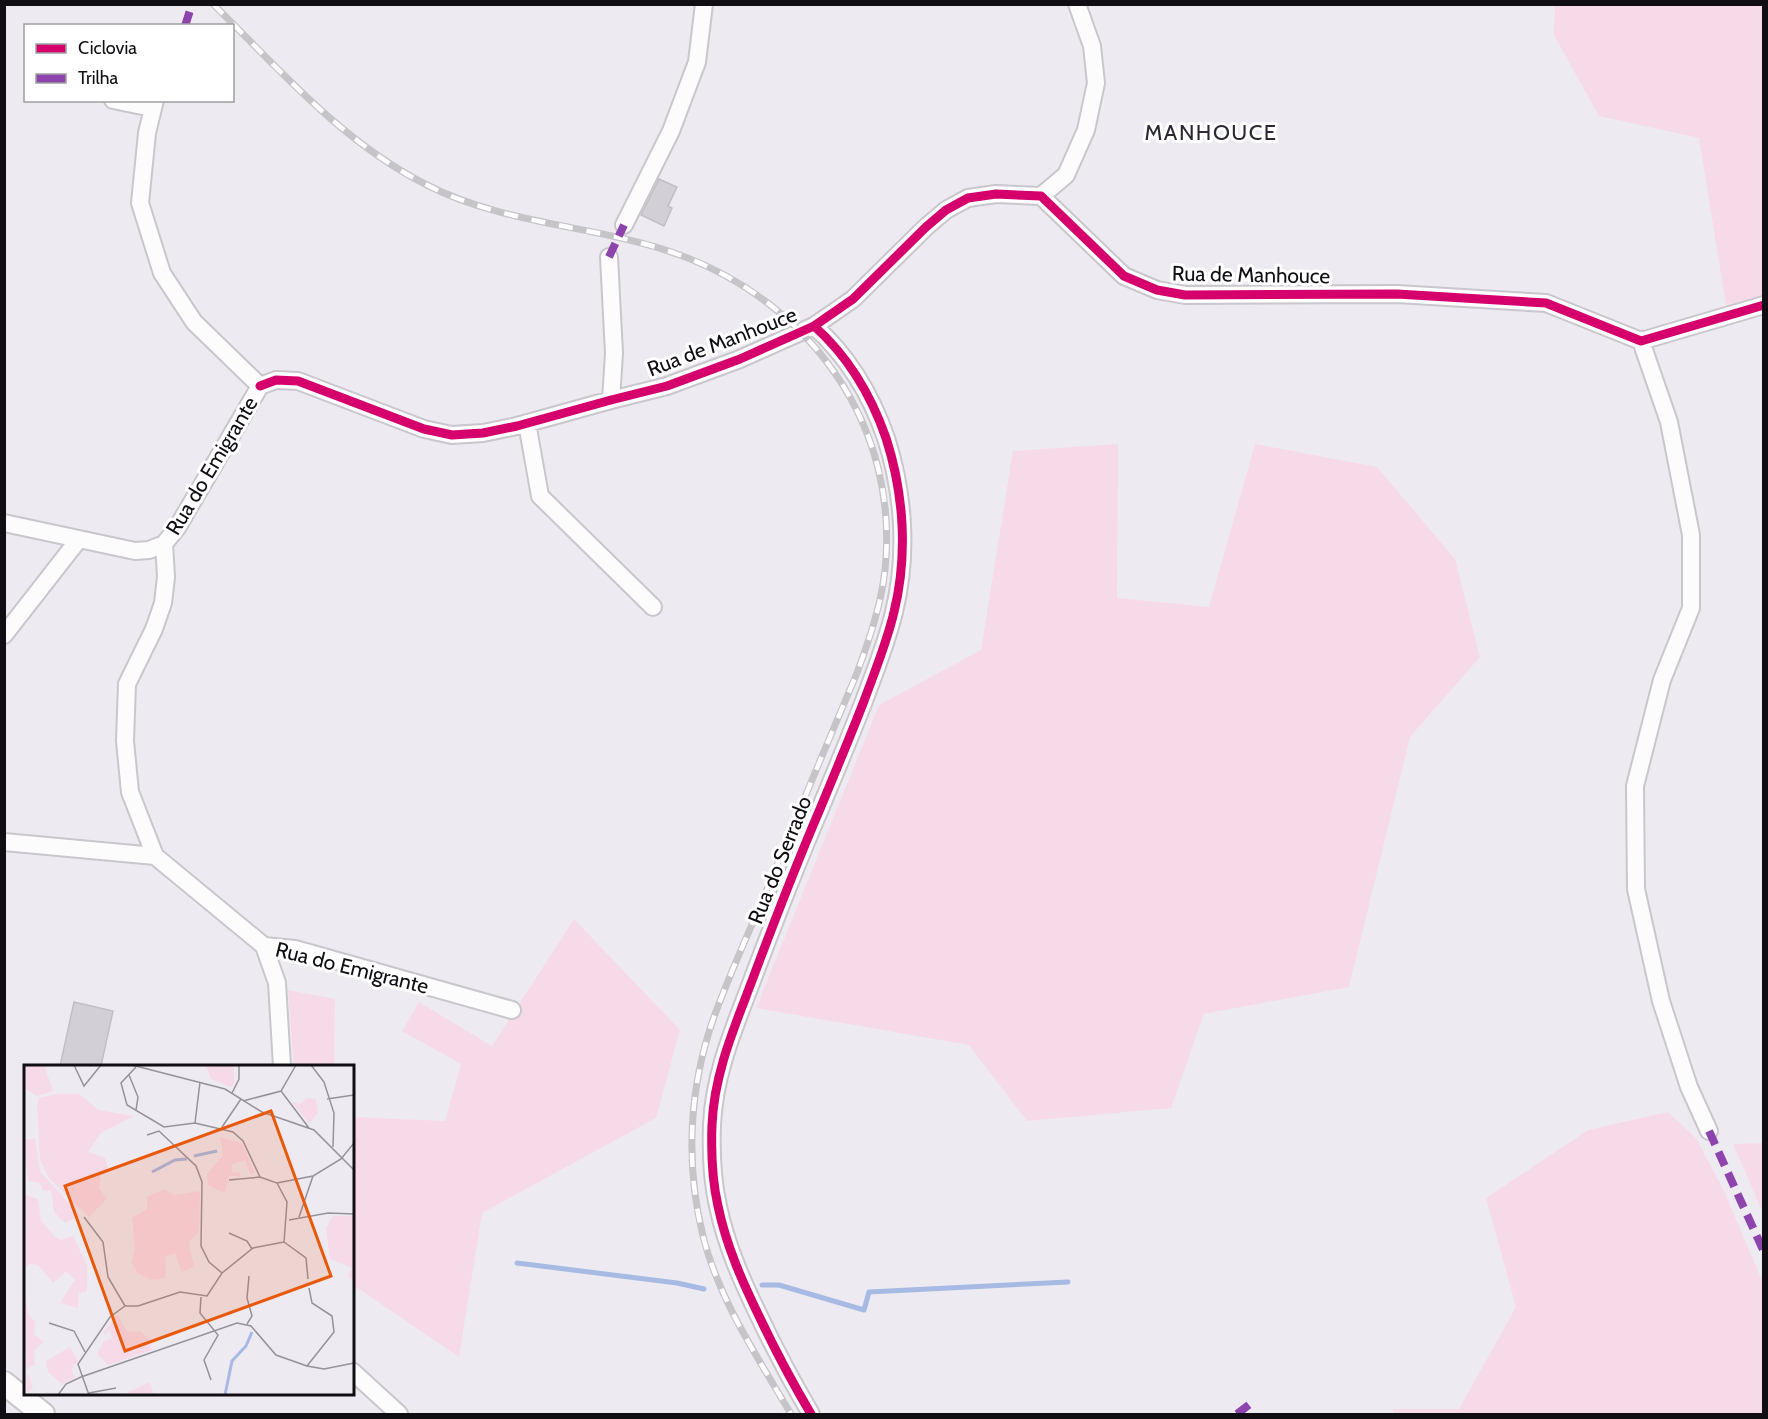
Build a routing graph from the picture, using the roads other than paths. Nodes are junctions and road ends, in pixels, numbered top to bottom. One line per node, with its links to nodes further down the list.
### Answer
1 (704, 4): 6 (street)
2 (1077, 4): 5 (street)
3 (133, 102): 4 (street)
4 (153, 104): 11 (street)
5 (1041, 196): 9 (street, Rua de Manhouce); 10 (street, Rua de Manhouce)
6 (624, 225)
7 (609, 257): 12 (street)
8 (1764, 305): 10 (street)
9 (814, 326): 12 (street, Rua de Manhouce); 29 (street, Rua do Serrado)
10 (1641, 342): 24 (street)
11 (260, 386): 13 (street, Rua de Manhouce); 16 (street, Rua do Emigrante)
12 (610, 400): 13 (street, Rua de Manhouce)
13 (527, 423): 17 (street)
14 (4, 523): 15 (street)
15 (79, 539): 16 (street); 18 (street)
16 (164, 544): 20 (street, Rua do Emigrante)
17 (653, 606)
18 (4, 634)
19 (4, 842): 20 (street)
20 (156, 856): 21 (street, Rua do Emigrante)
21 (264, 946): 22 (street, Rua do Emigrante); 23 (street)
22 (512, 1010)
23 (282, 1065)
24 (1709, 1131)
25 (354, 1373): 28 (street)
26 (4, 1383): 27 (street)
27 (43, 1414)
28 (399, 1414)
29 (811, 1414)

